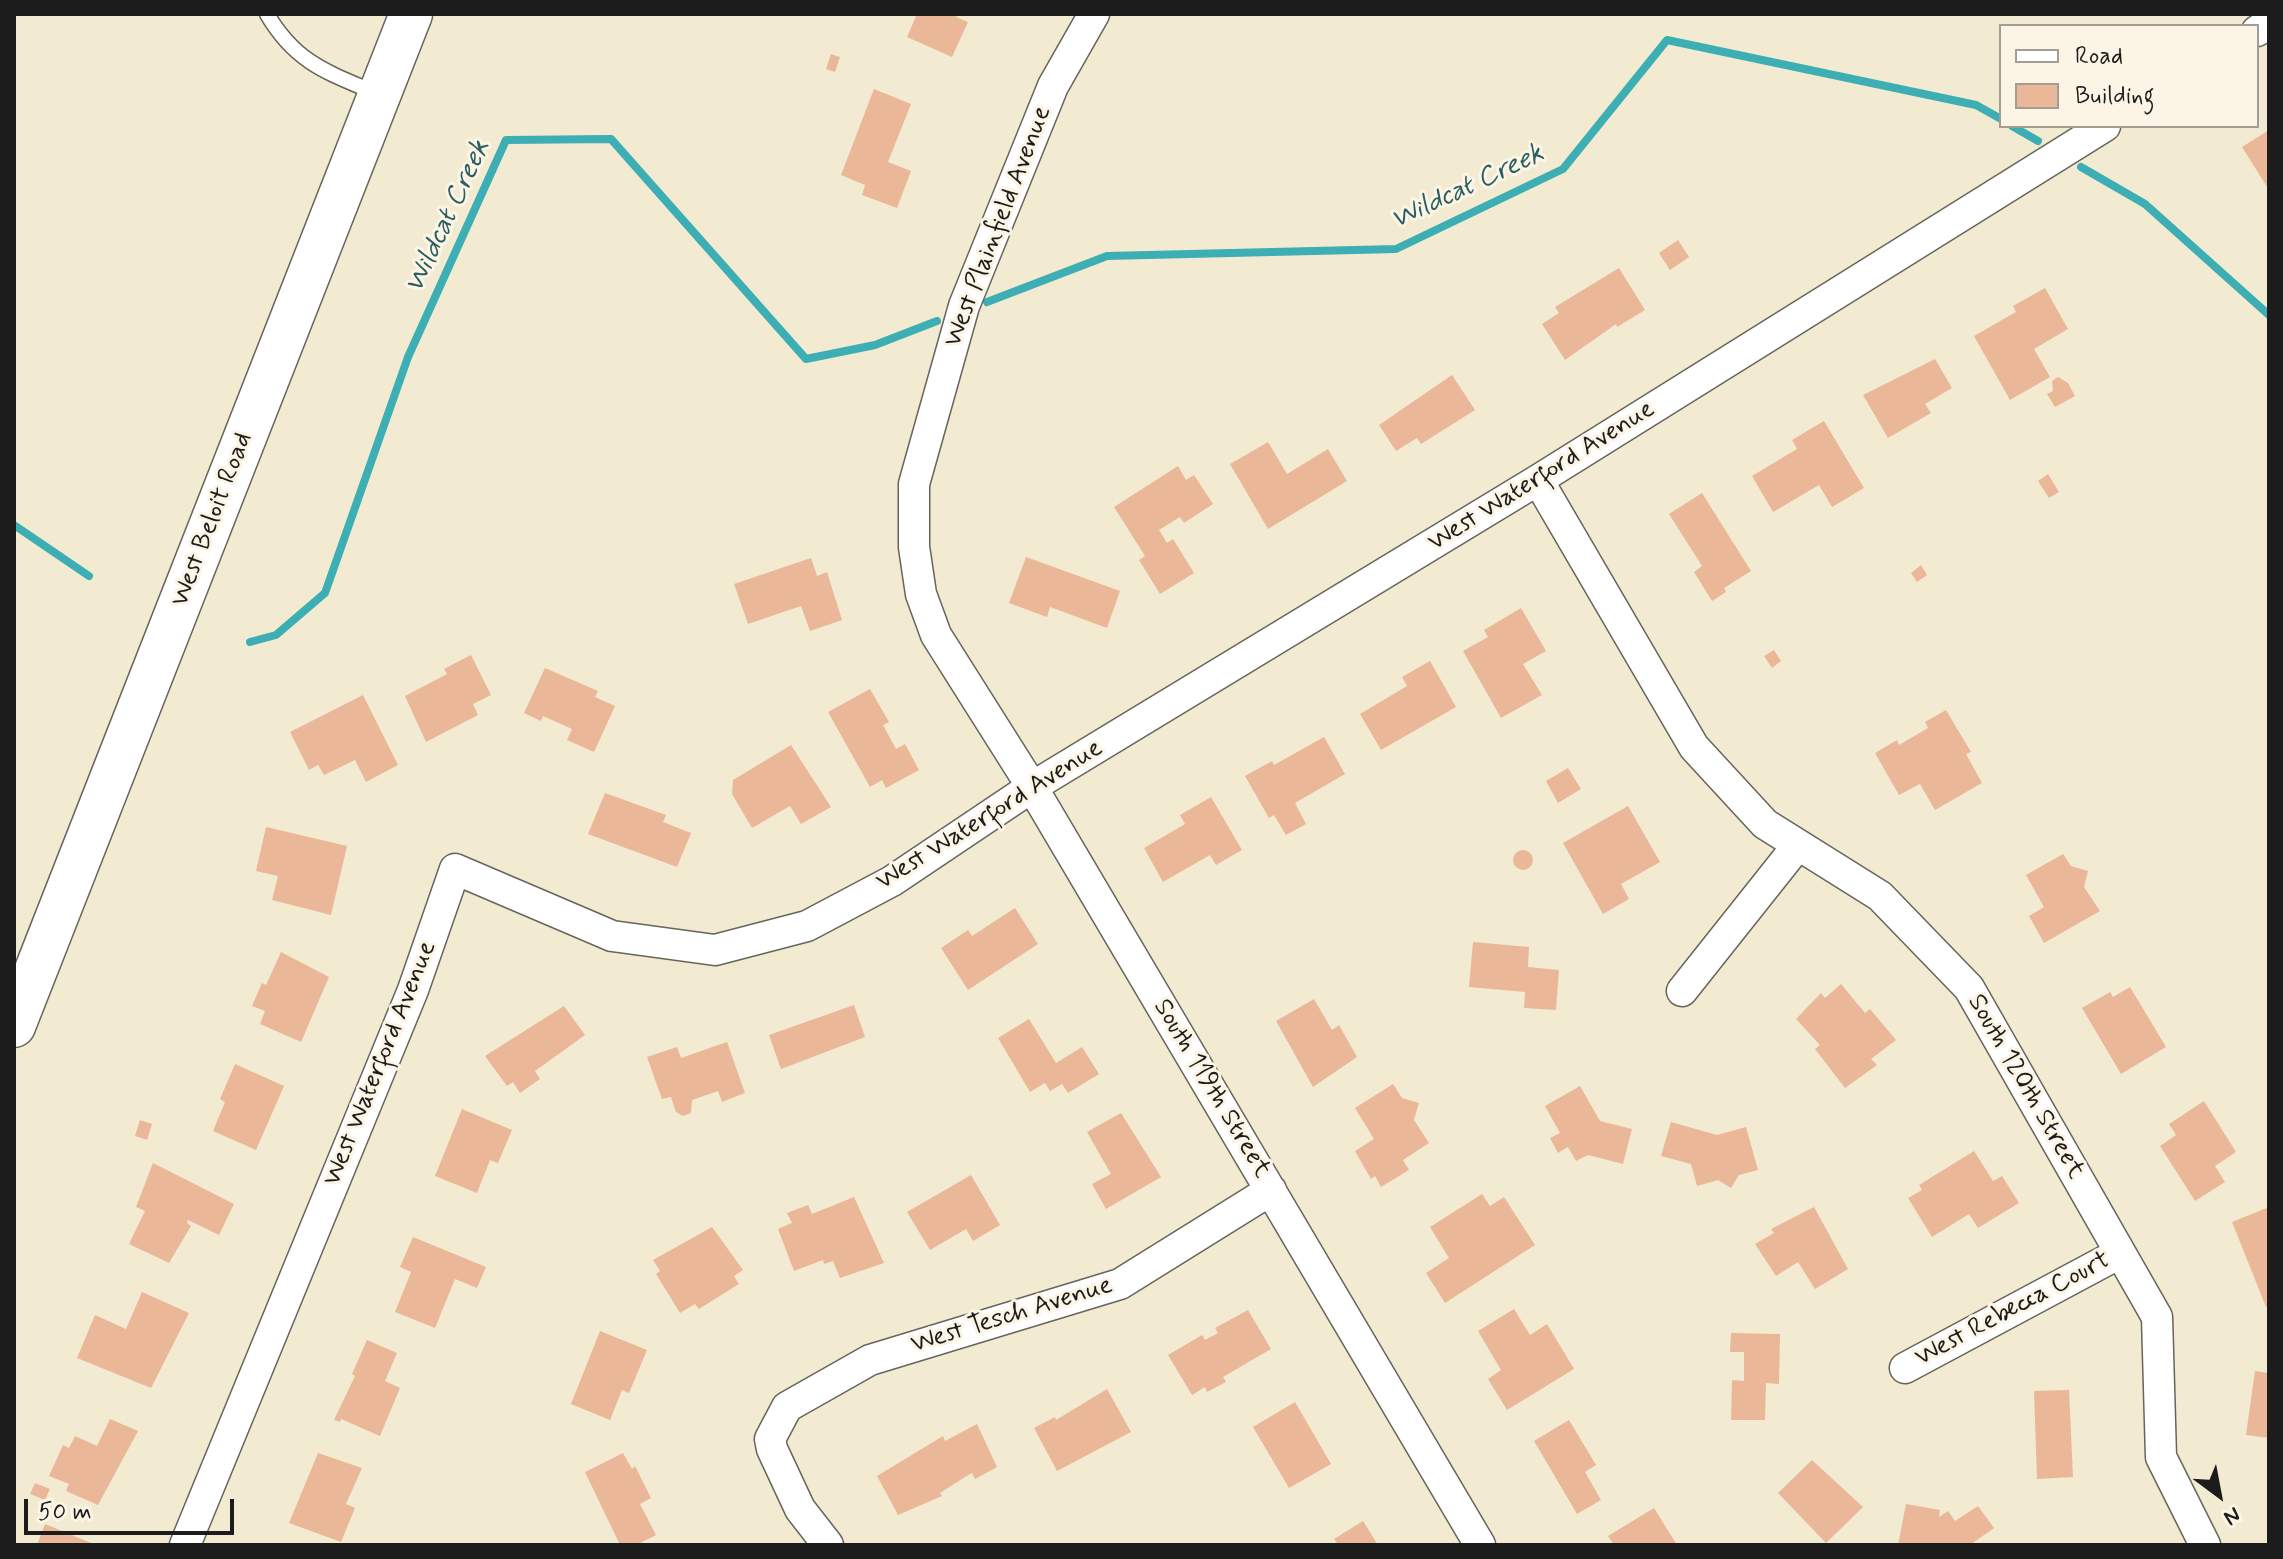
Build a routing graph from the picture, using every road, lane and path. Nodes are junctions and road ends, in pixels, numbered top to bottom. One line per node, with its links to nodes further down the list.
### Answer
1 (267, 14): 4 (lane)
2 (411, 14): 4 (main road, West Beloit Road)
3 (1094, 14): 7 (street, West Plainfield Avenue)
4 (380, 95): 11 (main road, West Beloit Road)
5 (2102, 128): 6 (street, West Waterford Avenue)
6 (1538, 480): 8 (street, West Waterford Avenue); 9 (street, South 120th Street)
7 (936, 635): 8 (street, South 119th Street)
8 (1032, 787): 12 (street, South 119th Street); 15 (street, West Waterford Avenue)
9 (1798, 845): 10 (street); 13 (street, South 120th Street)
10 (1682, 991)
11 (14, 1026)
12 (1271, 1190): 16 (street, West Tesch Avenue); 17 (street, South 119th Street)
13 (2120, 1253): 14 (street, West Rebecca Court); 18 (street, South 120th Street)
14 (1905, 1368)
15 (185, 1545)
16 (828, 1545)
17 (1480, 1545)
18 (2205, 1545)

